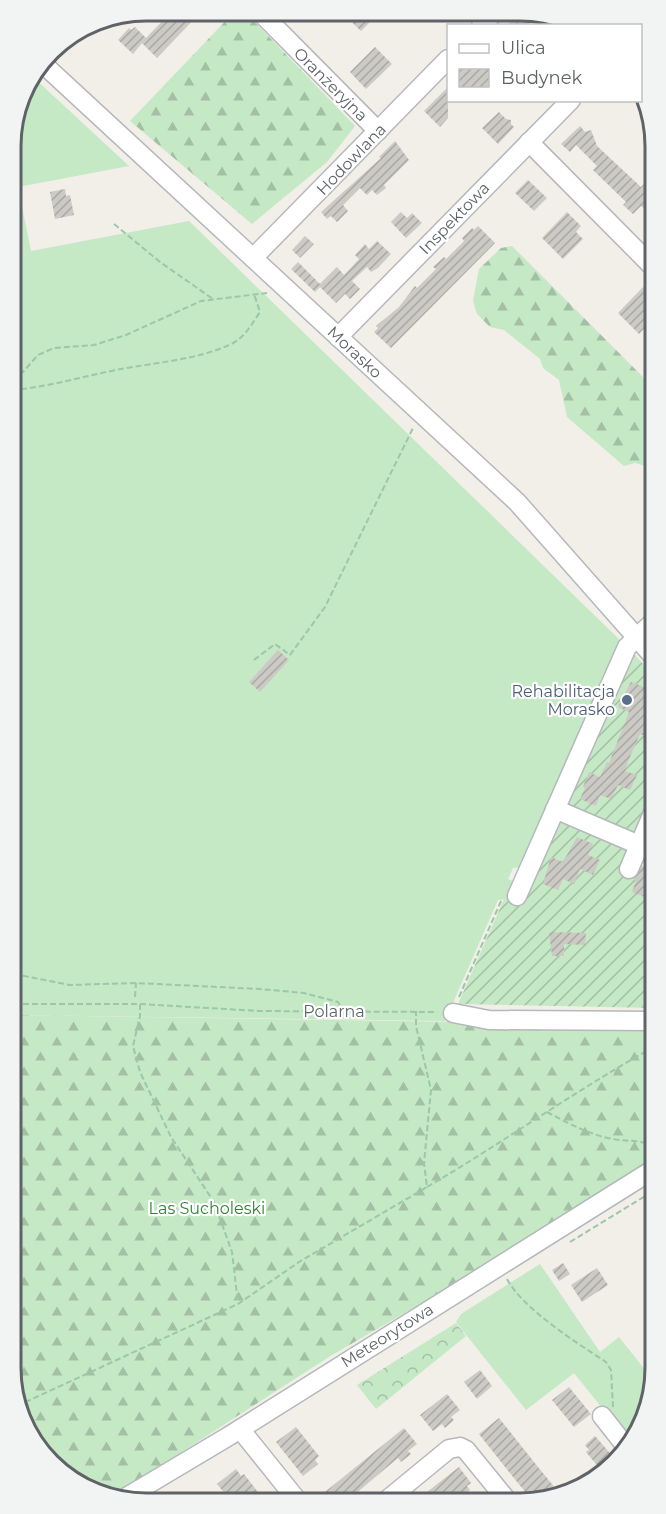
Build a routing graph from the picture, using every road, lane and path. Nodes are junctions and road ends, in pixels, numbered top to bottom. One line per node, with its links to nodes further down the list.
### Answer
1 (269, 21): 5 (street, Oranżeryjna)
2 (447, 60): 5 (street, Hodowlana)
3 (48, 69): 8 (street, Morasko)
4 (569, 102): 6 (street, Inspektowa)
5 (378, 131): 8 (street, Hodowlana)
6 (529, 142): 9 (street); 13 (street, Inspektowa)
7 (114, 224): 12 (path)
8 (253, 258): 10 (street, Morasko)
9 (645, 259)
10 (289, 292): 11 (path); 13 (street, Morasko)
11 (254, 294): 12 (path); 15 (path)
12 (213, 298): 14 (path)
13 (338, 337): 18 (street, Morasko)
14 (21, 373)
15 (21, 389)
16 (408, 435): 20 (path)
17 (645, 628): 18 (street)
18 (636, 636): 19 (street, Morasko); 21 (street)
19 (645, 647)
20 (254, 660)
21 (555, 809): 23 (street); 25 (street)
22 (645, 831): 23 (street)
23 (639, 845): 24 (street)
24 (629, 869)
25 (517, 896): 33 (path)
26 (21, 976): 27 (path)
27 (136, 983): 28 (path); 31 (path)
28 (135, 997)
29 (21, 1004): 30 (path, Polarna)
30 (140, 1004): 31 (path, Polarna); 41 (path)
31 (343, 1010): 32 (path, Polarna)
32 (416, 1011): 33 (path, Polarna); 39 (path)
33 (453, 1013): 34 (street)
34 (645, 1021)
35 (645, 1052): 36 (path)
36 (547, 1112): 37 (path); 39 (path)
37 (645, 1142)
38 (645, 1175): 44 (street, Meteorytowa)
39 (428, 1187): 41 (path)
40 (505, 1274): 45 (path)
41 (238, 1304): 42 (path)
42 (25, 1402)
43 (602, 1416): 45 (street)
44 (240, 1429): 47 (street, Meteorytowa); 48 (street)
45 (615, 1433): 46 (street)
46 (621, 1441)
47 (141, 1493)
48 (291, 1493)
49 (396, 1493): 50 (street)
50 (501, 1493)

